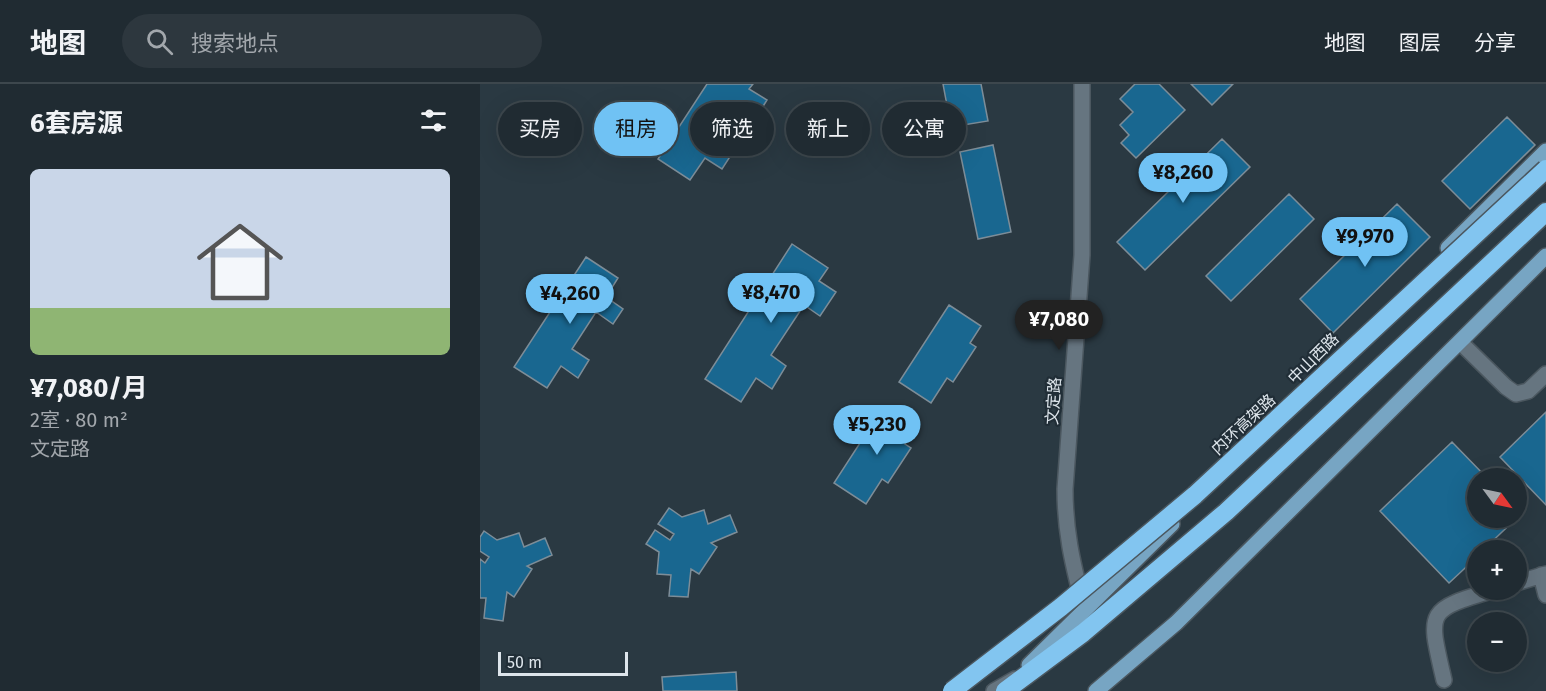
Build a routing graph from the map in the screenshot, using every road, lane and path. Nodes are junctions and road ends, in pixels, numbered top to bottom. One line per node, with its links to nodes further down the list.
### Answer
1 (1082, 84): 12 (street, 文定路)
2 (1546, 151): 12 (main road, 中山西路)
3 (1546, 169): 15 (highway, 内环高架路, bridge)
4 (1546, 212): 14 (highway)
5 (1546, 256): 6 (main road)
6 (1460, 342): 7 (street); 17 (main road)
7 (1546, 374)
8 (1544, 574): 9 (street); 10 (street)
9 (1527, 579)
10 (1546, 595)
11 (1467, 598): 13 (street)
12 (1085, 610): 14 (main road, 中山西路)
13 (1444, 680)
14 (1008, 687): 16 (street)
15 (952, 691)
16 (994, 691)
17 (1096, 691)

